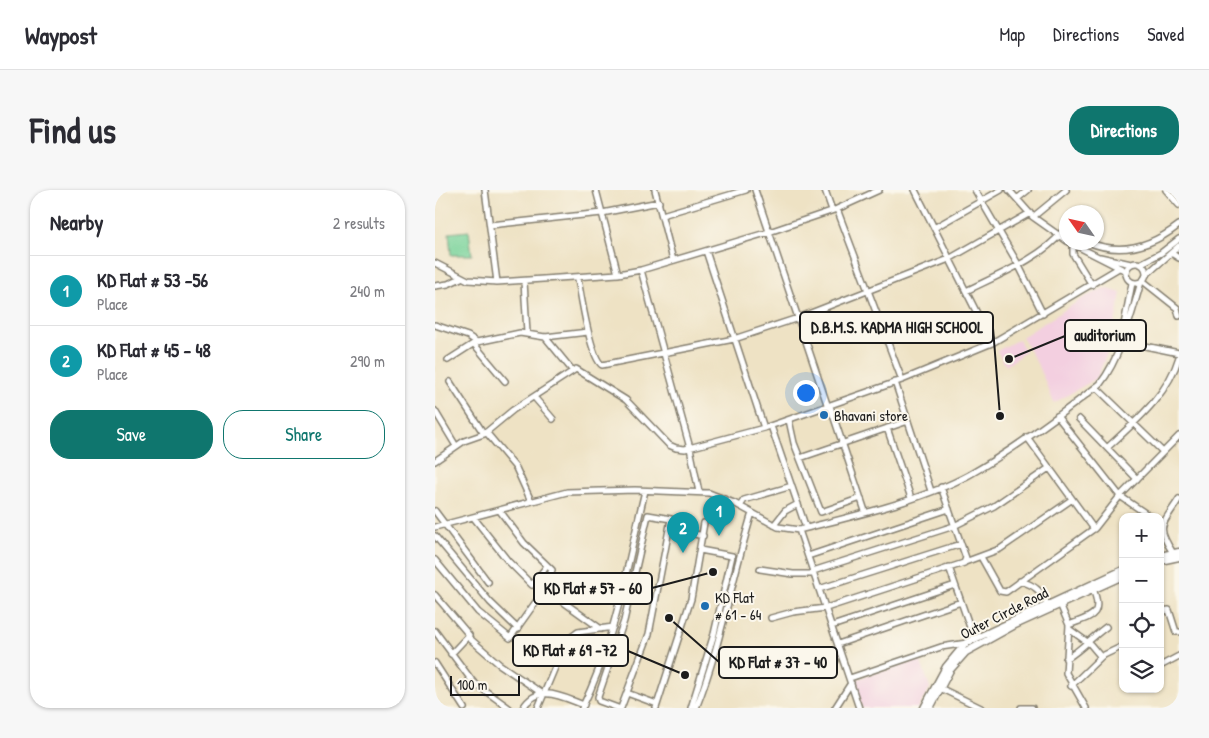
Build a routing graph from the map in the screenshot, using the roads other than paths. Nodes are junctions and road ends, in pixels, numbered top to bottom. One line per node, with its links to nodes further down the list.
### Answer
1 (485, 190): 23 (street)
2 (596, 190): 20 (street)
3 (655, 190): 17 (street)
4 (746, 190): 21 (street)
5 (755, 190): 27 (street)
6 (825, 190): 19 (street)
7 (879, 190): 19 (street)
8 (915, 190): 25 (street)
9 (975, 190): 16 (street)
10 (1001, 190): 16 (street)
11 (1009, 190): 15 (street)
12 (1028, 190): 15 (street)
13 (1066, 190): 22 (street)
14 (1166, 190): 18 (street)
15 (1017, 199): 22 (street)
16 (981, 201): 25 (street); 26 (street)
17 (659, 202): 20 (street); 21 (street)
18 (1179, 205)
19 (835, 209): 27 (street); 58 (street)
20 (602, 213): 23 (street); 47 (street)
21 (662, 215): 39 (street)
22 (1031, 215): 26 (street); 28 (street)
23 (490, 225): 52 (street)
24 (1179, 225): 31 (street)
25 (934, 228): 37 (street)
26 (999, 231): 37 (street); 41 (street)
27 (769, 232): 34 (street); 61 (street)
28 (1059, 236): 41 (street)
29 (1179, 239): 43 (street)
30 (1179, 246): 35 (street)
31 (1104, 247)
32 (1072, 250): 55 (street)
33 (1085, 250): 36 (street)
34 (706, 251): 39 (street); 66 (street)
35 (1171, 253): 38 (street); 48 (street)
36 (1100, 257): 42 (street); 44 (street)
37 (949, 258): 57 (street); 58 (street)
38 (1179, 258)
39 (673, 260): 45 (street)
40 (435, 263): 49 (street)
41 (1018, 264): 57 (street); 59 (street)
42 (1131, 264): 43 (street); 46 (street)
43 (1140, 264): 48 (street)
44 (1117, 269): 46 (street); 55 (street)
45 (641, 270): 47 (street); 70 (street)
46 (1126, 272): 54 (street)
47 (618, 274): 50 (street)
48 (1146, 275): 53 (street)
49 (461, 278): 52 (street); 56 (street)
50 (578, 278): 51 (street); 63 (street)
51 (524, 281): 52 (street); 64 (street)
52 (497, 282)
53 (1142, 282): 54 (street); 60 (street); 67 (street)
54 (1132, 283): 67 (street)
55 (1092, 285): 59 (street)
56 (435, 286)
57 (966, 291): 69 (street)
58 (868, 292): 61 (street); 75 (street)
59 (1043, 314): 69 (street)
60 (1179, 316)
61 (797, 318): 66 (street); 81 (street)
62 (436, 327): 68 (street)
63 (588, 332): 65 (street); 70 (street)
64 (527, 333): 65 (street); 68 (street)
65 (545, 337): 74 (street)
66 (734, 339): 70 (street); 90 (street)
67 (1121, 339): 71 (street); 79 (street)
68 (476, 343): 73 (street); 76 (street)
69 (992, 343): 75 (street)
70 (665, 353): 97 (street)
71 (1179, 353)
72 (1179, 357): 88 (street)
73 (448, 360)
74 (572, 370): 80 (street); 97 (street)
75 (903, 380): 78 (street)
76 (505, 381)
77 (450, 382): 92 (street)
78 (895, 382): 81 (street); 87 (street)
79 (1096, 387): 83 (street); 88 (street)
80 (534, 397): 84 (street); 92 (street)
81 (829, 406): 86 (street); 95 (street)
82 (435, 411): 96 (street)
83 (1057, 416): 94 (street); 109 (street)
84 (553, 419)
85 (1079, 419): 98 (street)
86 (789, 420): 89 (street); 100 (street)
87 (908, 421): 91 (street); 107 (street)
88 (1134, 424): 98 (street); 99 (street)
89 (771, 426): 90 (street); 104 (street)
90 (764, 428): 97 (street)
91 (887, 428): 95 (street); 111 (street)
92 (485, 433): 96 (street); 114 (street)
93 (1179, 436): 99 (street)
94 (1027, 437): 102 (street); 105 (street)
95 (843, 443): 100 (street); 110 (street)
96 (456, 446): 101 (street)
97 (690, 448): 108 (street)
98 (1107, 448): 103 (street)
99 (1163, 452): 103 (street)
100 (800, 458): 110 (street)
101 (435, 461)
102 (1049, 468): 113 (street); 128 (street)
103 (1137, 479): 109 (street)
104 (792, 486): 115 (street); 116 (street)
105 (941, 487): 107 (street); 117 (street)
106 (645, 491): 108 (street); 114 (street); 167 (street)
107 (931, 491): 111 (street)
108 (699, 492): 116 (street)
109 (1120, 496): 122 (street); 132 (street)
110 (861, 498): 120 (street)
111 (911, 498): 120 (street)
112 (1179, 499): 124 (street)
113 (1071, 500): 132 (street); 141 (street)
114 (531, 501): 119 (street)
115 (798, 504): 127 (street); 131 (street)
116 (740, 506): 121 (street)
117 (949, 509): 128 (street); 139 (street)
118 (435, 511): 126 (street)
119 (500, 511): 123 (street); 146 (street)
120 (865, 511): 131 (street)
121 (752, 513): 127 (street); 198 (street)
122 (1145, 513)
123 (474, 518): 126 (street); 146 (street)
124 (1164, 519)
125 (704, 523): 135 (street)
126 (445, 525): 129 (street); 153 (street)
127 (774, 525): 133 (street)
128 (954, 526): 137 (street); 149 (street)
129 (435, 527)
130 (670, 528): 135 (street); 188 (street); 196 (street)
131 (806, 528): 133 (street)
132 (1093, 529): 152 (street)
133 (799, 530): 139 (street)
134 (435, 536): 169 (street)
135 (703, 536): 138 (street)
136 (1164, 537): 142 (street)
137 (961, 544): 145 (street); 155 (street)
138 (700, 550): 190 (street); 197 (street)
139 (808, 556): 149 (street)
140 (1164, 556): 142 (main road)
141 (981, 557): 145 (street); 152 (street)
142 (1177, 557): 144 (main road)
143 (435, 560): 169 (street)
144 (1164, 560)
145 (965, 562): 147 (street)
146 (547, 566): 156 (street)
147 (949, 567): 154 (street); 162 (street)
148 (760, 569): 149 (street)
149 (814, 572): 155 (street)
150 (1119, 572): 160 (main road, Outer Circle Road)
151 (1119, 578): 157 (main road, Outer Circle Road)
152 (1020, 581): 160 (street)
153 (488, 582)
154 (955, 585): 159 (street); 165 (street)
155 (819, 588): 162 (street)
156 (545, 589): 169 (street); 170 (street)
157 (1093, 589): 161 (main road, Outer Circle Road); 168 (street)
158 (435, 595): 173 (street)
159 (961, 602): 176 (street); 177 (street)
160 (1047, 604): 176 (main road, Outer Circle Road)
161 (1060, 604): 168 (street); 176 (main road, Outer Circle Road)
162 (826, 608): 164 (street); 165 (street)
163 (1164, 611): 172 (street)
164 (771, 618)
165 (832, 626): 177 (street)
166 (1106, 626): 174 (street)
167 (613, 627): 170 (street); 191 (street)
168 (1069, 627): 174 (street); 182 (street)
169 (518, 629)
170 (601, 629): 189 (street)
171 (435, 631): 179 (street)
172 (1179, 632)
173 (468, 637): 179 (street); 189 (street)
174 (1086, 642): 181 (street); 182 (street)
175 (966, 643): 176 (main road, Outer Circle Road); 185 (street); 201 (main road, Outer Circle Road)
176 (974, 643): 187 (main road, Outer Circle Road)
177 (838, 644): 185 (street)
178 (1119, 648): 181 (street)
179 (451, 654): 193 (street)
180 (1179, 656): 184 (street)
181 (1101, 657): 186 (street)
182 (1066, 659): 186 (street)
183 (435, 662): 192 (street)
184 (1164, 664)
185 (850, 681): 199 (street); 200 (street)
186 (1071, 686): 206 (street)
187 (940, 688): 202 (main road, Outer Circle Road); 203 (street)
188 (627, 692): 190 (street); 196 (street)
189 (543, 694): 191 (street); 194 (street); 195 (street)
190 (657, 706)
191 (583, 707)
192 (464, 708)
193 (509, 708)
194 (523, 708)
195 (539, 708)
196 (620, 708)
197 (691, 708)
198 (697, 708)
199 (835, 708)
200 (859, 708)
201 (924, 708)
202 (930, 708)
203 (981, 708)
204 (1021, 708): 205 (street)
205 (1032, 708)
206 (1086, 708)

